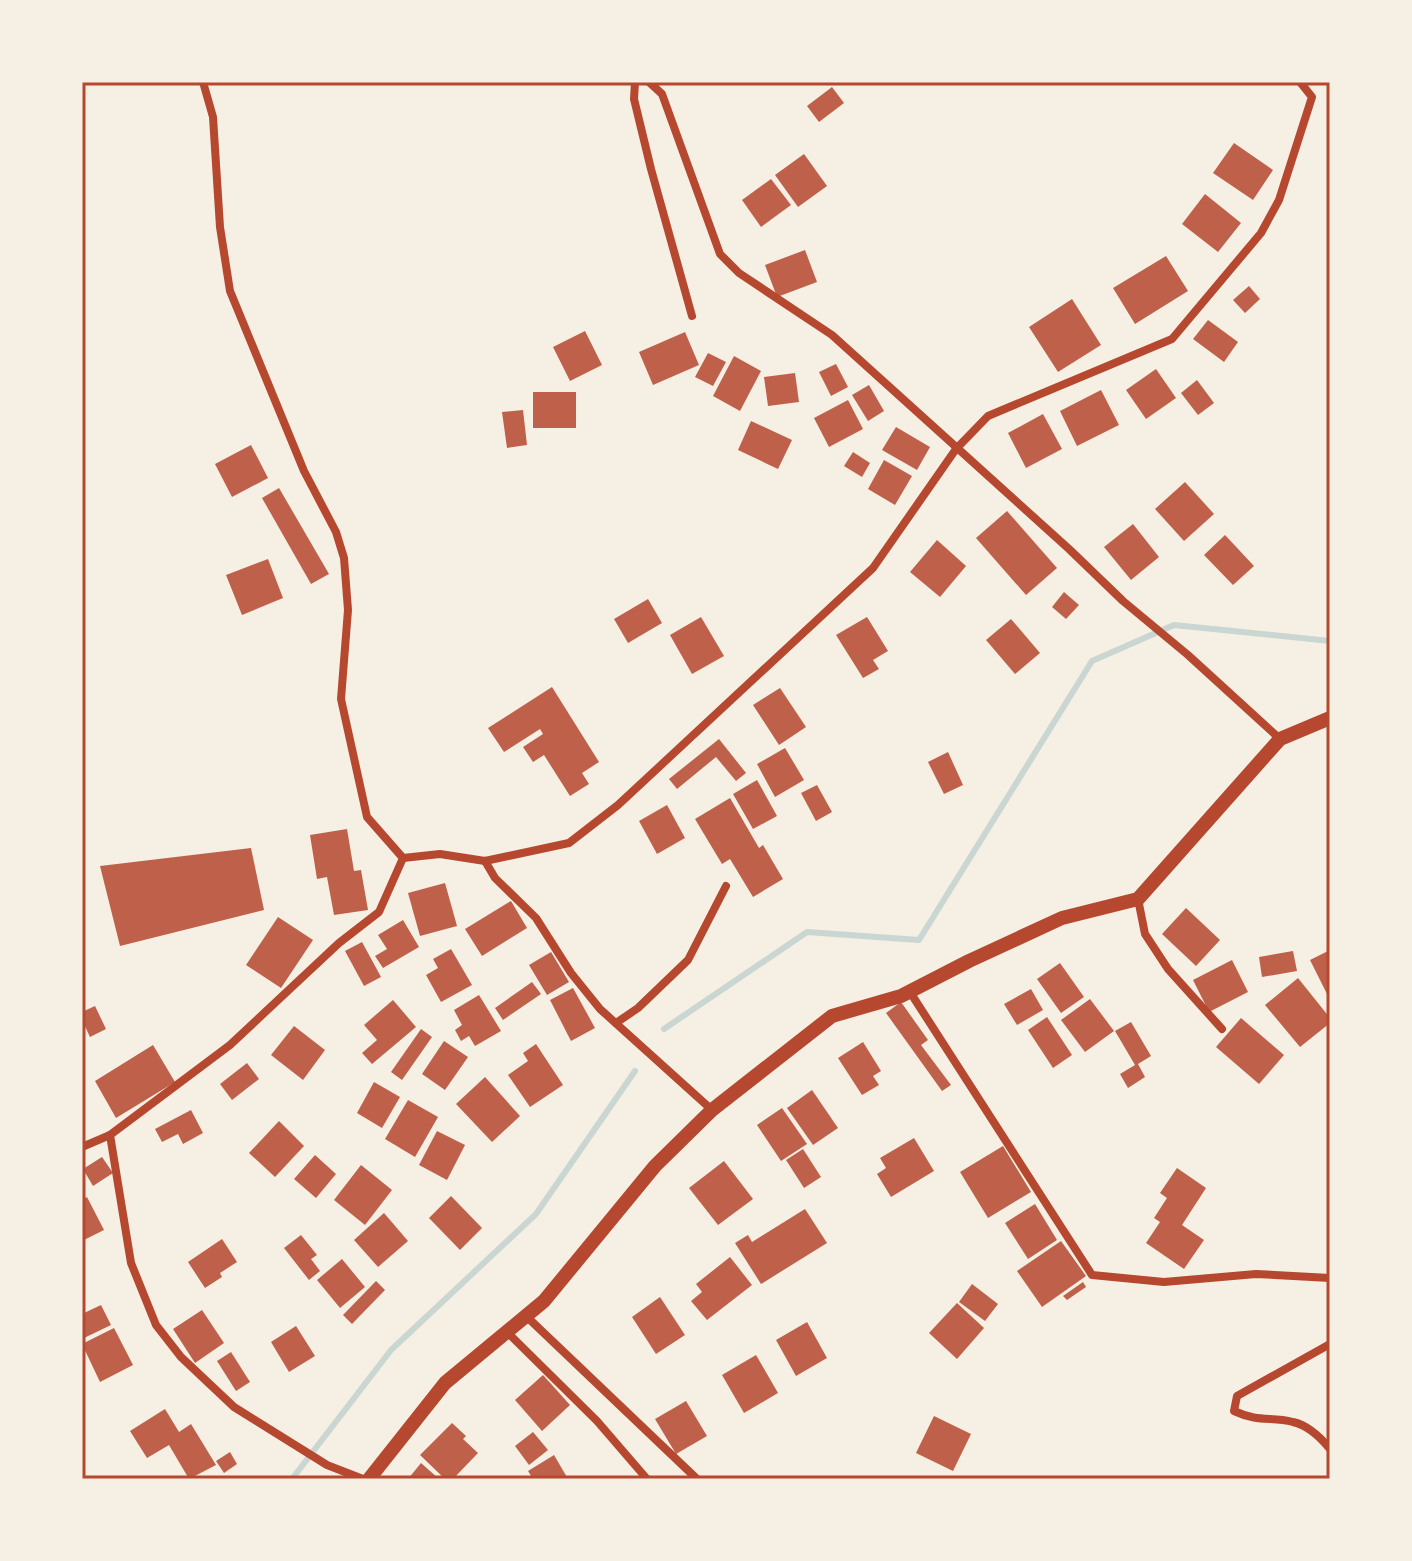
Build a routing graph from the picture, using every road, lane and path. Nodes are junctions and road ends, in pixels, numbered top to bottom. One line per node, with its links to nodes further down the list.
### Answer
1 (203, 82): 9 (street)
2 (635, 82): 5 (street)
3 (649, 82): 6 (street)
4 (1300, 82): 6 (street)
5 (692, 316)
6 (956, 449): 8 (street); 10 (street)
7 (1330, 718): 8 (street)
8 (1280, 739): 12 (street)
9 (403, 858): 10 (street); 17 (street)
10 (485, 861): 14 (street)
11 (726, 886): 14 (street)
12 (1138, 899): 13 (street); 15 (street)
13 (910, 992): 16 (street); 19 (street)
14 (616, 1023): 16 (street)
15 (1222, 1029)
16 (712, 1110): 20 (street)
17 (110, 1135): 18 (street); 24 (street)
18 (82, 1147)
19 (1330, 1278)
20 (526, 1316): 21 (street); 26 (street)
21 (507, 1332): 24 (street); 25 (street)
22 (1330, 1344): 23 (street)
23 (1330, 1449)
24 (366, 1479)
25 (647, 1479)
26 (697, 1479)

